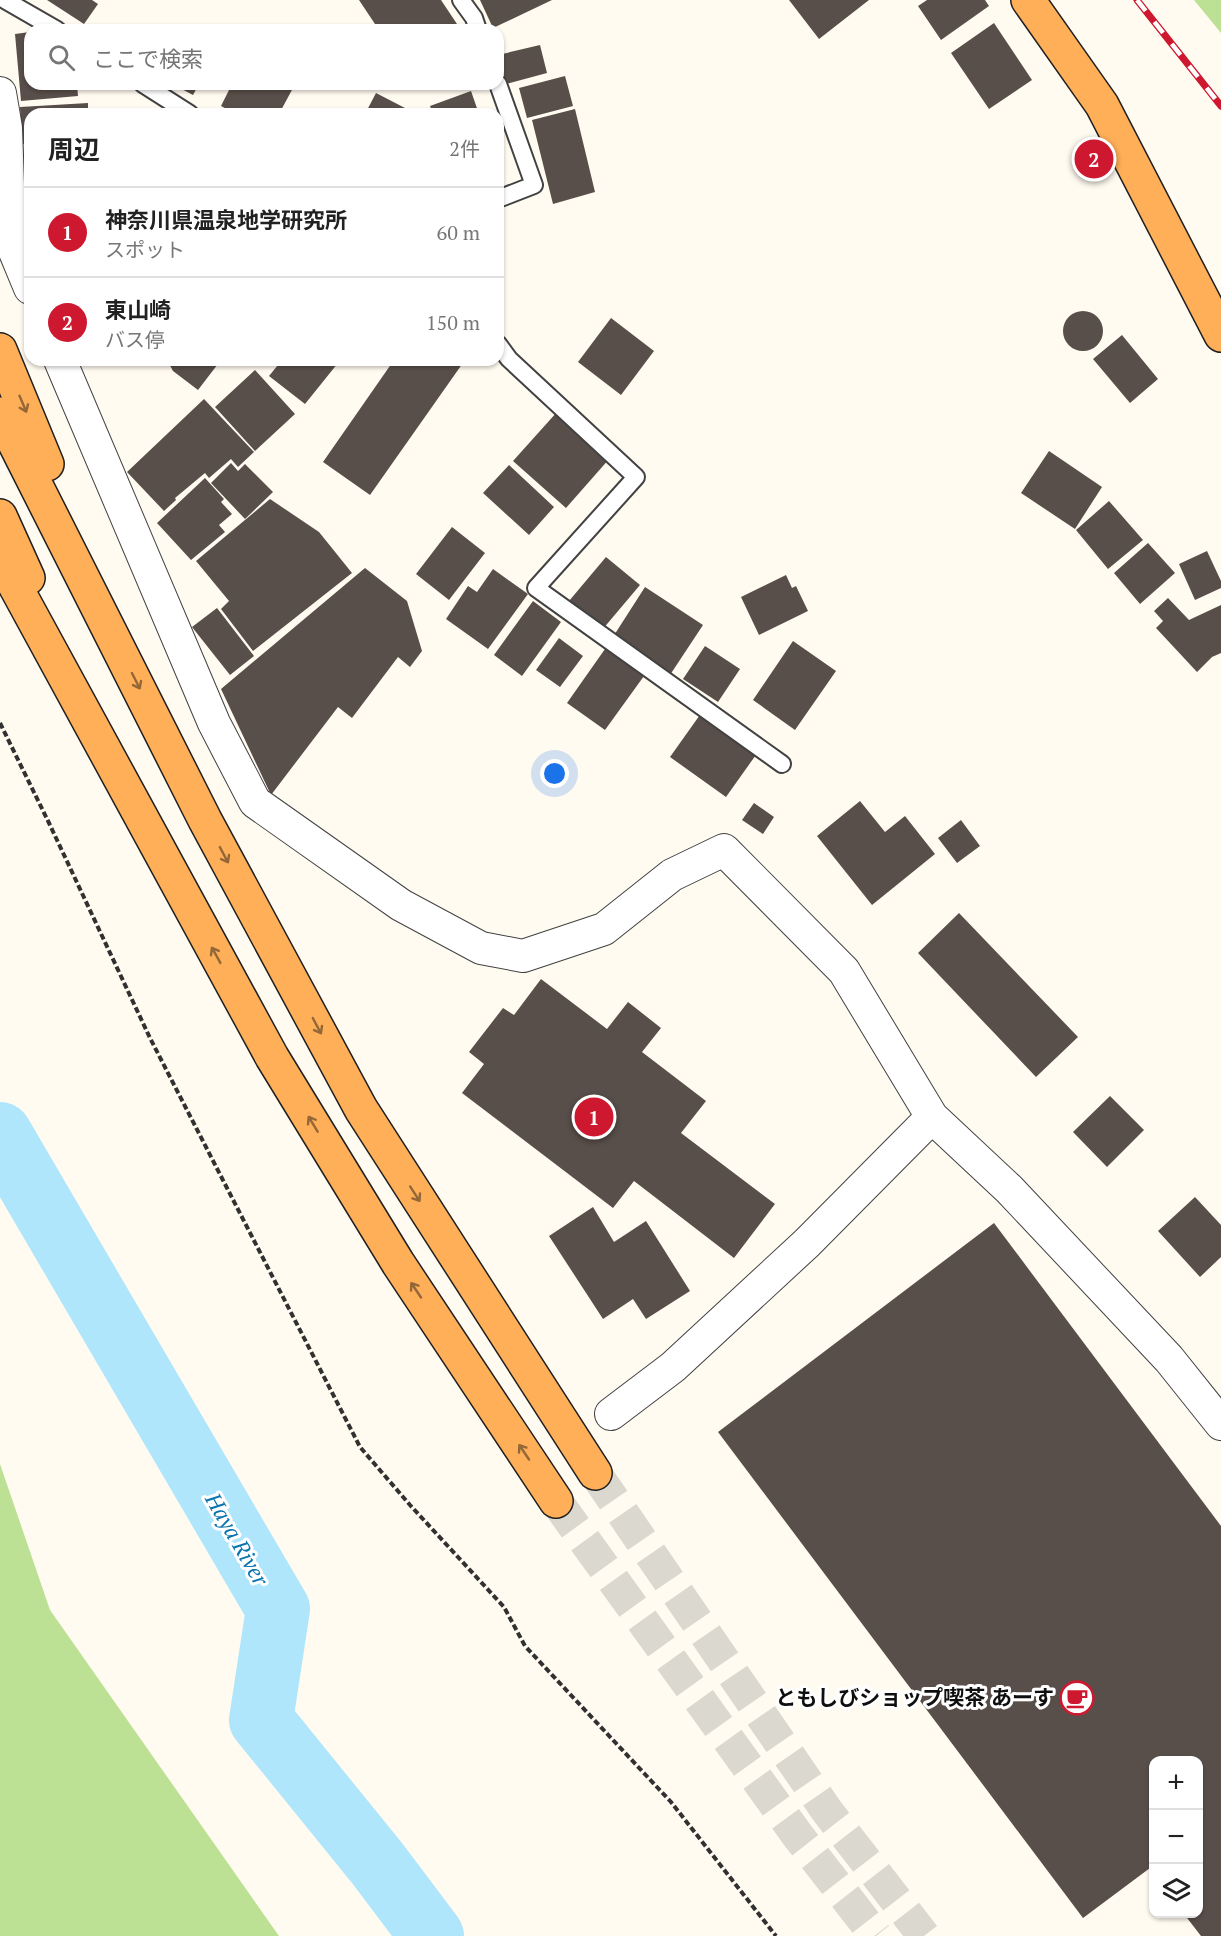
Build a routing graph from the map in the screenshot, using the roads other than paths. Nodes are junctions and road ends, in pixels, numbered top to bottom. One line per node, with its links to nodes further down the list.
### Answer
1 (5, 0): 4 (lane)
2 (460, 0): 5 (lane)
3 (1028, 0): 12 (highway)
4 (47, 24)
5 (476, 24)
6 (152, 90): 9 (lane)
7 (500, 90): 10 (lane)
8 (0, 93): 11 (street)
9 (181, 108)
10 (504, 197)
11 (24, 274)
12 (1221, 334)
13 (0, 350): 19 (highway, one-way to 19)
14 (504, 352): 20 (lane)
15 (63, 366): 22 (street)
16 (0, 414): 19 (highway)
17 (0, 516): 21 (highway)
18 (0, 558): 21 (highway)
19 (110, 628): 25 (highway, one-way to 25)
20 (782, 764)
21 (130, 797): 26 (highway, one-way to 21)
22 (932, 1117): 23 (street); 24 (street)
23 (611, 1414)
24 (1221, 1424)
25 (595, 1473)
26 (556, 1501)

